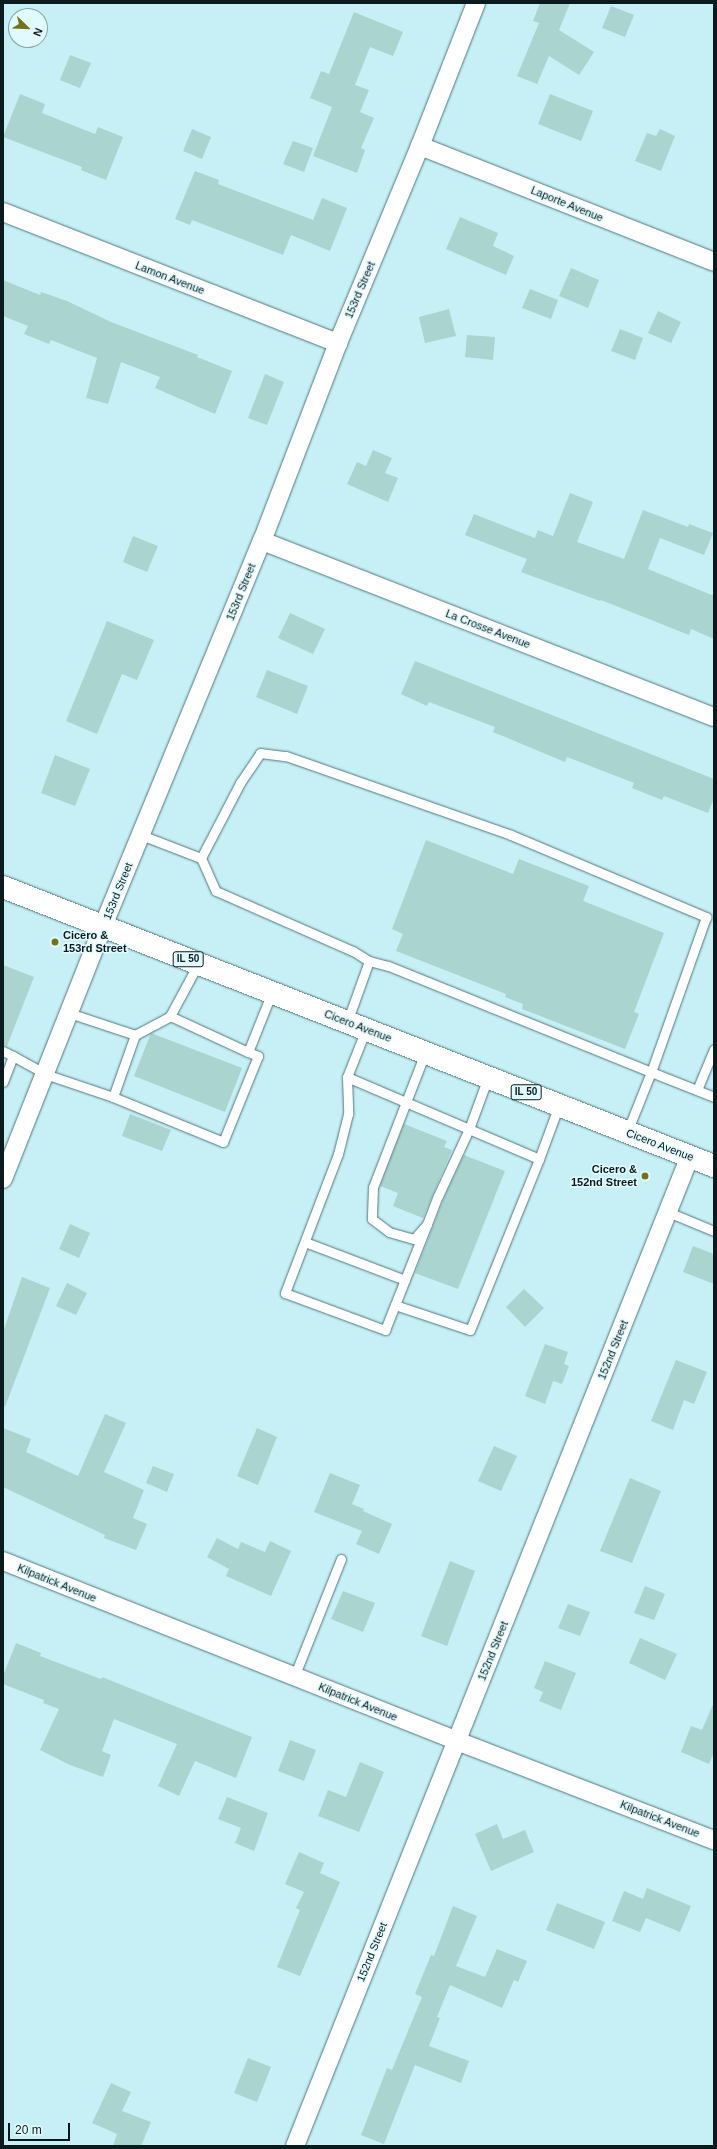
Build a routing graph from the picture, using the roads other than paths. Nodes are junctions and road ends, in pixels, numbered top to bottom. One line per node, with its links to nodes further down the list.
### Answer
1 (476, 3): 2 (street, 153rd Street)
2 (420, 146): 4 (street, Laporte Avenue); 5 (street, 153rd Street)
3 (3, 212): 5 (street, Lamon Avenue)
4 (714, 262)
5 (338, 343): 6 (street, 153rd Street)
6 (262, 541): 7 (street, La Crosse Avenue); 8 (street, 153rd Street)
7 (714, 717)
8 (141, 835): 9 (lane); 11 (street, 153rd Street)
9 (201, 858): 12 (lane); 24 (lane)
10 (3, 887): 11 (main road, Cicero Avenue / IL 50)
11 (103, 926): 13 (main road, Cicero Avenue / IL 50); 15 (street, 153rd Street)
12 (369, 961): 17 (lane); 24 (lane)
13 (198, 964): 14 (main road, Cicero Avenue / IL 50); 16 (lane)
14 (272, 992): 17 (main road, Cicero Avenue / IL 50); 21 (lane)
15 (69, 1013): 18 (lane); 25 (street, 153rd Street)
16 (170, 1016): 18 (lane); 21 (lane)
17 (357, 1026): 22 (main road, Cicero Avenue / IL 50); 26 (lane)
18 (135, 1035): 30 (lane)
19 (714, 1049): 29 (lane)
20 (3, 1051): 23 (lane)
21 (248, 1052): 30 (lane)
22 (425, 1052): 27 (main road, Cicero Avenue / IL 50); 32 (lane)
23 (13, 1056): 25 (lane); 28 (lane)
24 (651, 1072): 29 (lane); 35 (lane)
25 (44, 1074): 30 (lane); 39 (street, 153rd Street)
26 (347, 1077): 32 (lane); 43 (lane)
27 (488, 1077): 33 (main road, Cicero Avenue / IL 50); 34 (lane)
28 (3, 1082)
29 (697, 1090): 31 (lane)
30 (113, 1097)
31 (714, 1097)
32 (407, 1102): 34 (lane); 41 (lane)
33 (559, 1105): 35 (main road, Cicero Avenue / IL 50); 37 (lane)
34 (469, 1129): 37 (lane); 41 (lane)
35 (627, 1132): 36 (main road, Cicero Avenue / IL 50)
36 (690, 1156): 38 (main road, Cicero Avenue / IL 50); 40 (street, 152nd Street)
37 (539, 1159): 45 (lane)
38 (713, 1162)
39 (3, 1179)
40 (668, 1212): 42 (lane); 49 (street, 152nd Street)
41 (427, 1224): 44 (lane)
42 (714, 1231)
43 (305, 1242): 44 (lane); 45 (lane)
44 (405, 1280): 45 (lane)
45 (395, 1305)
46 (341, 1559): 48 (lane)
47 (3, 1561): 48 (street, Kilpatrick Avenue)
48 (294, 1677): 49 (street, Kilpatrick Avenue)
49 (457, 1741): 50 (street, Kilpatrick Avenue); 51 (street, 152nd Street)
50 (714, 1840)
51 (295, 2146)

